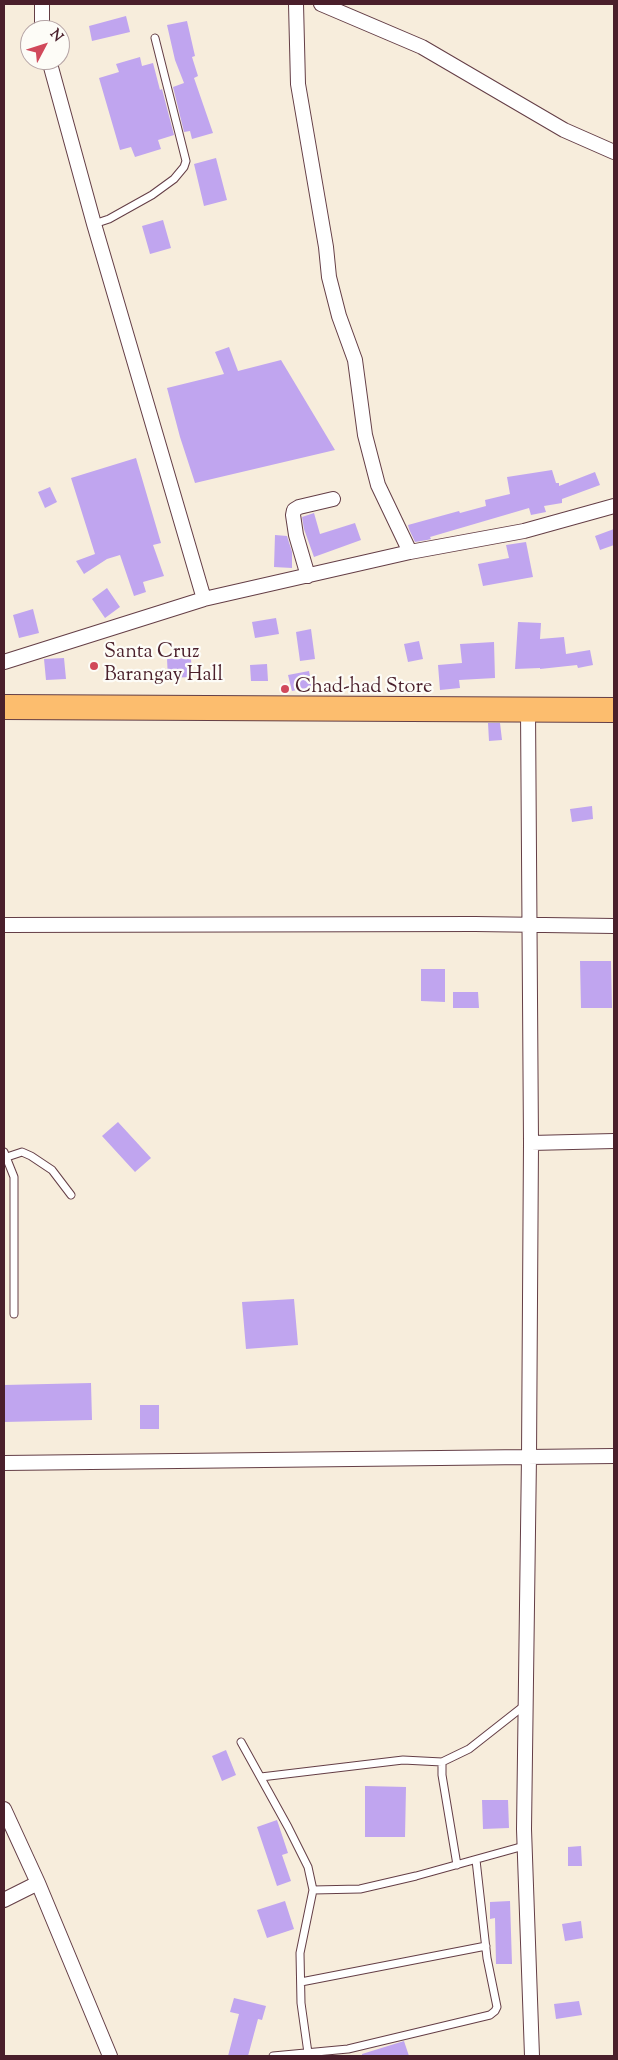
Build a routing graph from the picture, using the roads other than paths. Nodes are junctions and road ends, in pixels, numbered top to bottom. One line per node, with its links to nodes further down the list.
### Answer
1 (42, 4): 4 (street)
2 (296, 4): 11 (street)
3 (321, 4): 7 (street)
4 (42, 20)
5 (155, 38): 8 (lane)
6 (52, 70): 8 (street)
7 (614, 152)
8 (94, 224): 13 (street)
9 (333, 499): 12 (street)
10 (614, 506): 11 (street)
11 (410, 552): 12 (street)
12 (308, 576): 13 (street)
13 (204, 599): 14 (street)
14 (4, 662)
15 (4, 707): 16 (highway)
16 (528, 710): 17 (highway); 19 (street)
17 (614, 710)
18 (4, 925): 19 (street)
19 (528, 925): 20 (street); 22 (street)
20 (614, 926)
21 (614, 1141): 22 (street)
22 (531, 1143): 26 (street)
23 (5, 1155): 24 (lane); 25 (lane)
24 (71, 1195)
25 (14, 1314)
26 (529, 1456): 27 (street); 28 (street); 29 (street)
27 (614, 1456)
28 (4, 1463)
29 (526, 1705): 31 (lane); 34 (street)
30 (241, 1742): 32 (lane)
31 (442, 1762): 32 (lane); 36 (lane)
32 (261, 1777): 38 (lane)
33 (4, 1809): 37 (street)
34 (524, 1846): 35 (lane); 45 (street)
35 (476, 1860): 36 (lane); 40 (lane)
36 (457, 1865): 38 (lane)
37 (38, 1883): 39 (street); 43 (street)
38 (313, 1890): 41 (lane)
39 (4, 1900)
40 (486, 1946): 41 (lane); 42 (lane)
41 (301, 1982): 42 (lane)
42 (308, 2052): 44 (lane)
43 (110, 2056)
44 (273, 2056)
45 (532, 2056)

